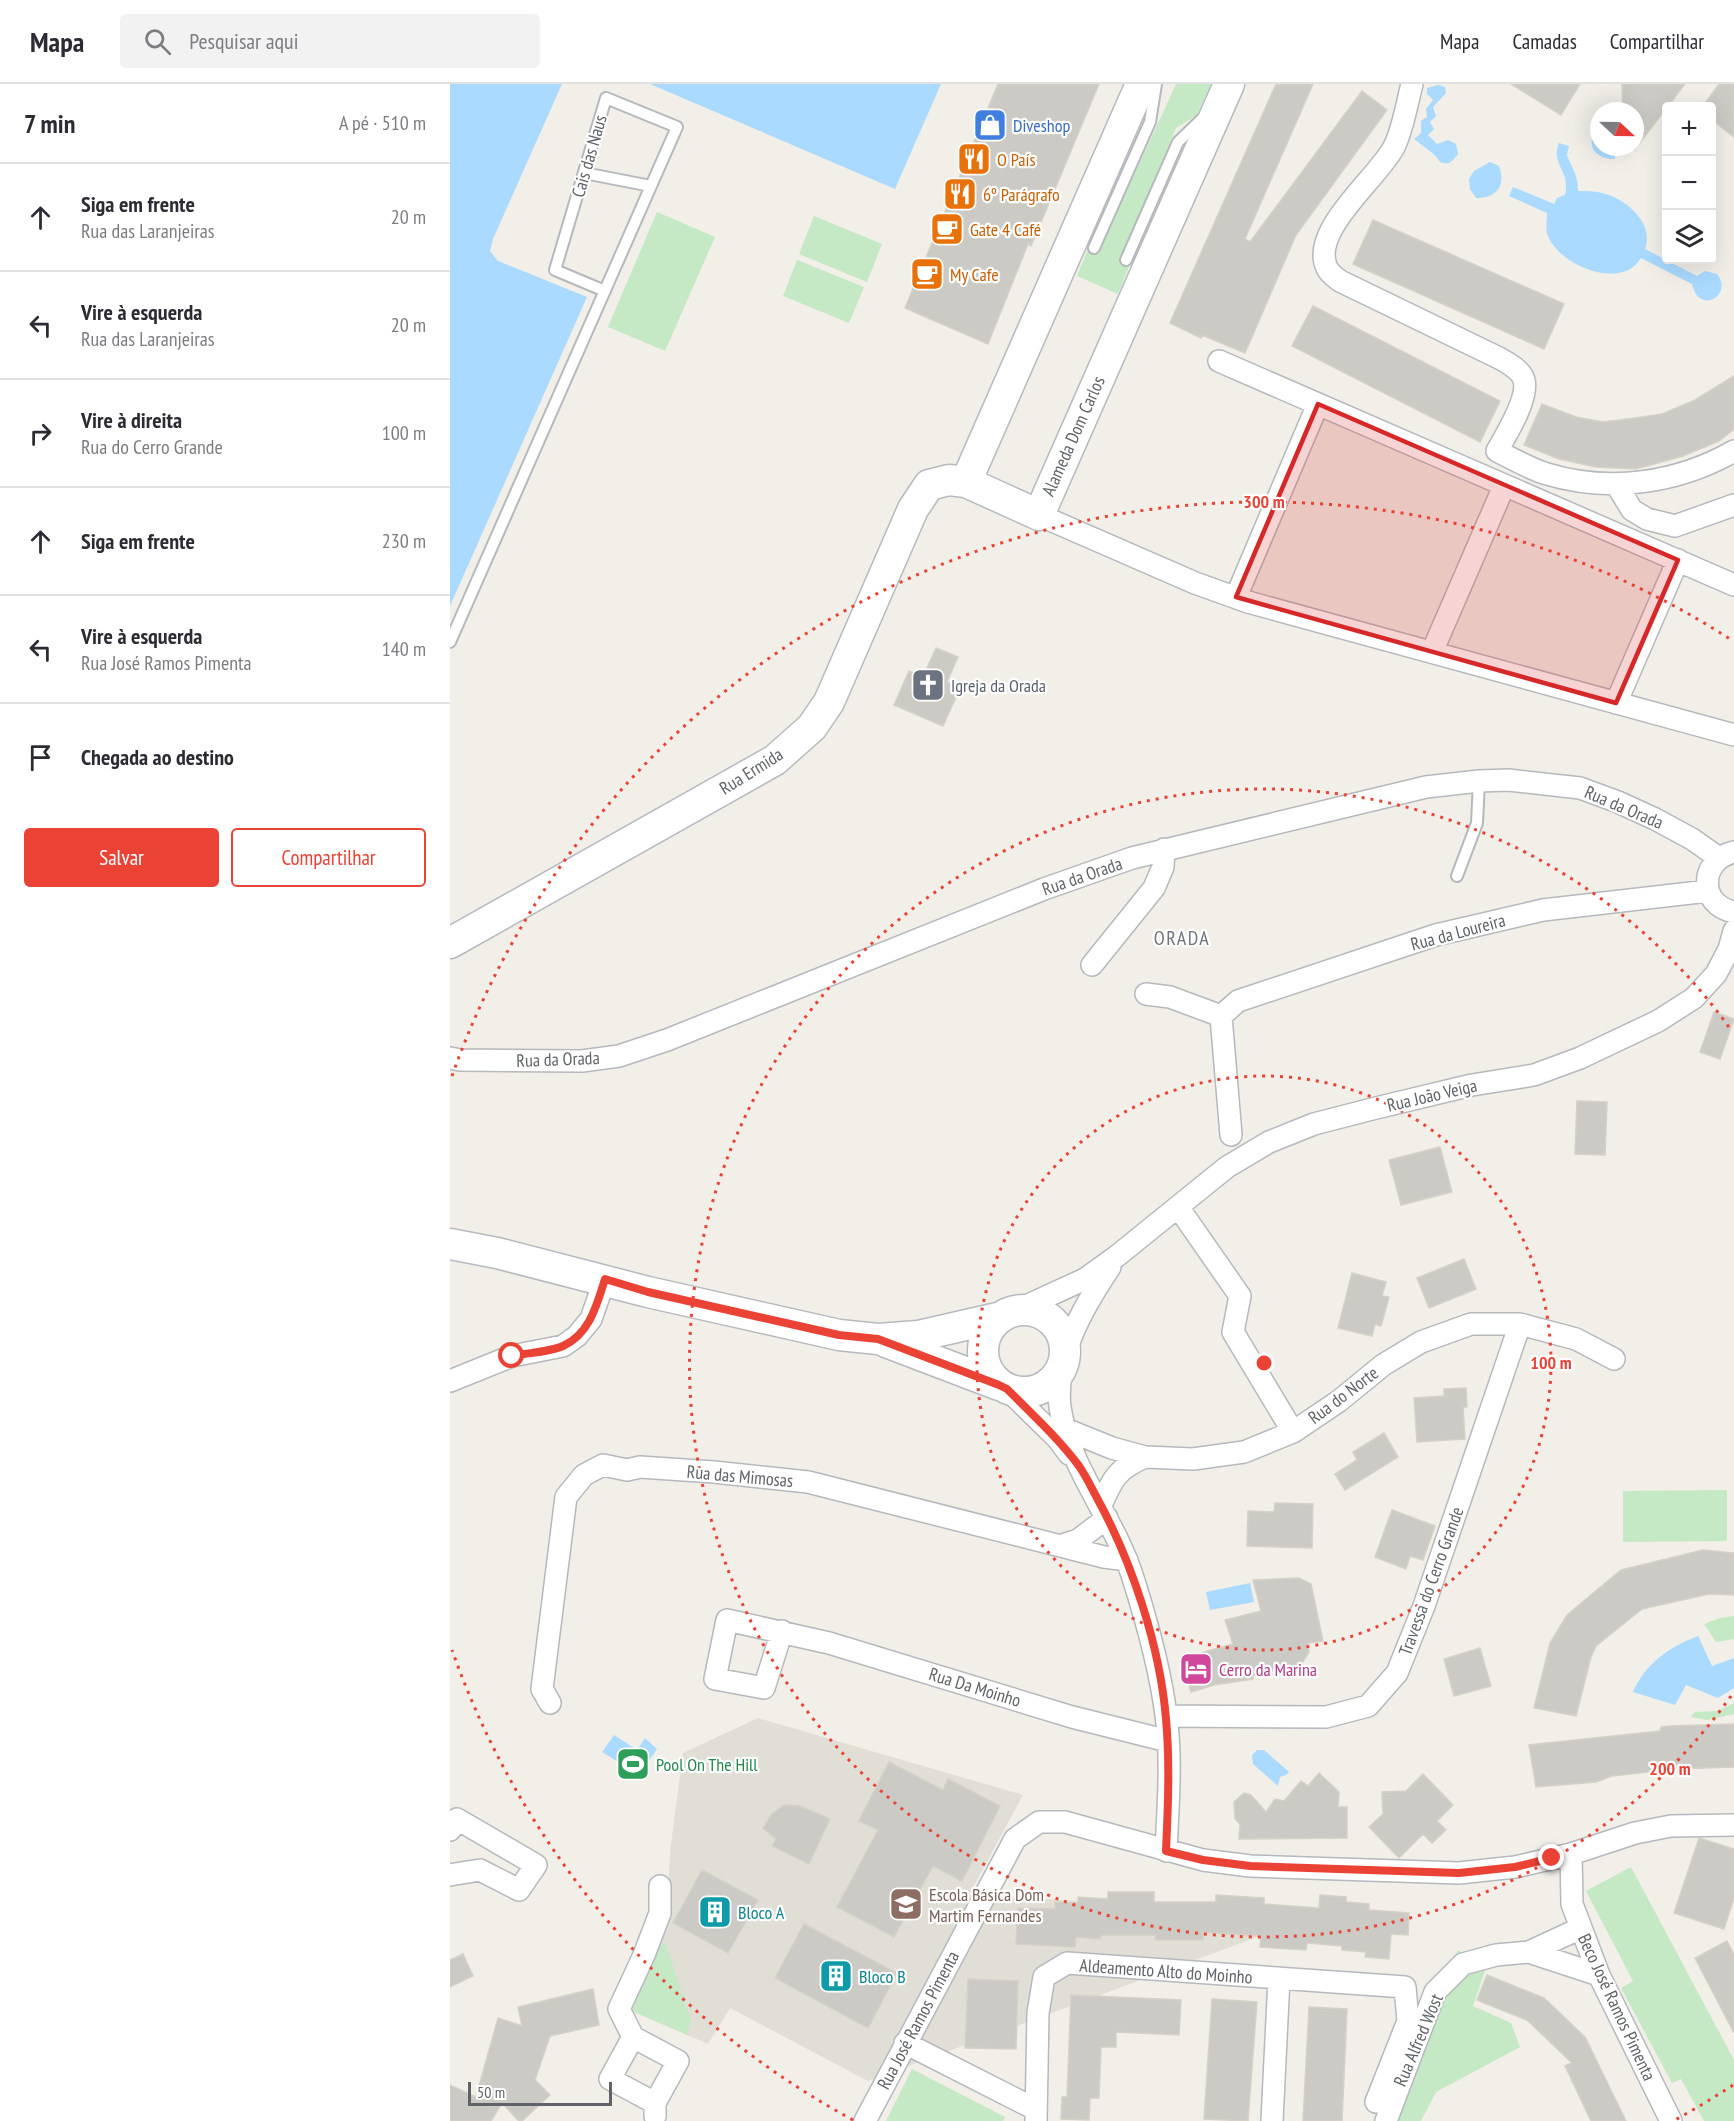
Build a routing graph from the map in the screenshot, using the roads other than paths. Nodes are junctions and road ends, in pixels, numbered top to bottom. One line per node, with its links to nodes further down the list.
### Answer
1 (1141, 84): 13 (street)
2 (1156, 84): 7 (lane)
3 (1412, 84): 14 (street)
4 (1226, 91): 8 (lane); 17 (street, Alameda Dom Carlos)
5 (584, 173): 6 (lane); 6 (lane, Cais das Naus); 9 (lane, Cais das Naus)
6 (651, 186): 9 (lane, Cais das Naus)
7 (1094, 248)
8 (1126, 260)
9 (605, 291): 21 (lane, Cais das Naus)
10 (1219, 361): 11 (street)
11 (1318, 404): 15 (street); 20 (street)
12 (1734, 451): 14 (street)
13 (966, 482): 17 (street, Alameda Dom Carlos); 32 (street, Rua Ermida)
14 (1616, 484): 16 (street)
15 (1504, 486): 18 (street); 22 (street)
16 (1734, 505)
17 (1039, 515): 20 (street)
18 (1678, 560): 19 (street); 23 (street)
19 (1734, 585)
20 (1236, 597): 22 (street)
21 (450, 642)
22 (1432, 652): 23 (street)
23 (1616, 703): 24 (street)
24 (1734, 735)
25 (1479, 780): 26 (street, Rua da Orada); 27 (street, Rua da Orada); 28 (lane)
26 (1164, 849): 33 (street); 36 (street, Rua da Orada)
27 (1726, 855): 29 (street)
28 (1457, 876)
29 (1708, 891): 30 (street); 35 (street, Rua da Loureira)
30 (1734, 912)
31 (1734, 931): 38 (street, Rua João Veiga)
32 (450, 943)
33 (1092, 965)
34 (1146, 994): 35 (street)
35 (1221, 1016): 37 (street)
36 (450, 1058)
37 (1232, 1135)
38 (1178, 1207): 40 (street, Rua João Veiga); 50 (street)
39 (450, 1244): 41 (street)
40 (1117, 1256): 42 (street, Rua João Veiga); 46 (street)
41 (605, 1279): 44 (street); 47 (street)
42 (1007, 1314): 44 (street); 46 (street); 48 (street)
43 (1520, 1324): 45 (street, Rua do Norte); 50 (street, Rua do Norte); 58 (street, Travessa do Cerro Grande)
44 (878, 1339): 48 (street)
45 (1614, 1359)
46 (1063, 1360): 48 (street); 49 (street)
47 (450, 1381)
48 (1003, 1387): 52 (street)
49 (1065, 1429): 51 (street, Rua do Norte); 52 (street)
50 (1293, 1432): 51 (street, Rua do Norte)
51 (1145, 1457): 53 (street)
52 (1080, 1468): 53 (street)
53 (1104, 1511): 54 (street); 55 (street)
54 (1063, 1545): 55 (street, Rua das Mimosas); 57 (street, Rua das Mimosas)
55 (1127, 1560): 58 (street)
56 (782, 1631): 59 (street, Rua Da Moinho)
57 (550, 1703)
58 (1166, 1716): 59 (street)
59 (1168, 1741): 62 (street)
60 (1734, 1825): 63 (street, Rua José Ramos Pimenta)
61 (450, 1830): 64 (street)
62 (1166, 1851): 63 (street, Rua José Ramos Pimenta); 71 (street, Rua José Ramos Pimenta)
63 (1571, 1854): 66 (street, Beco José Ramos Pimenta)
64 (450, 1875)
65 (660, 1886): 70 (street)
66 (1581, 1928): 67 (street); 68 (street, Beco José Ramos Pimenta)
67 (1529, 1952): 68 (street, Rua Alfred Wost); 77 (street, Rua Alfred Wost)
68 (1599, 1975): 78 (street, Beco José Ramos Pimenta)
69 (1279, 1978): 72 (street, Aldeamento Alto do Moinho); 74 (street, Aldeamento Alto do Moinho); 76 (street, Aldeamento Alto do Moinho)
70 (633, 2037): 73 (street); 73 (street)
71 (905, 2043): 74 (street, Aldeamento Alto do Moinho); 75 (street, Rua José Ramos Pimenta)
72 (1376, 2102)
73 (657, 2115)
74 (1036, 2115)
75 (865, 2121)
76 (1272, 2121)
77 (1386, 2121)
78 (1671, 2121)

